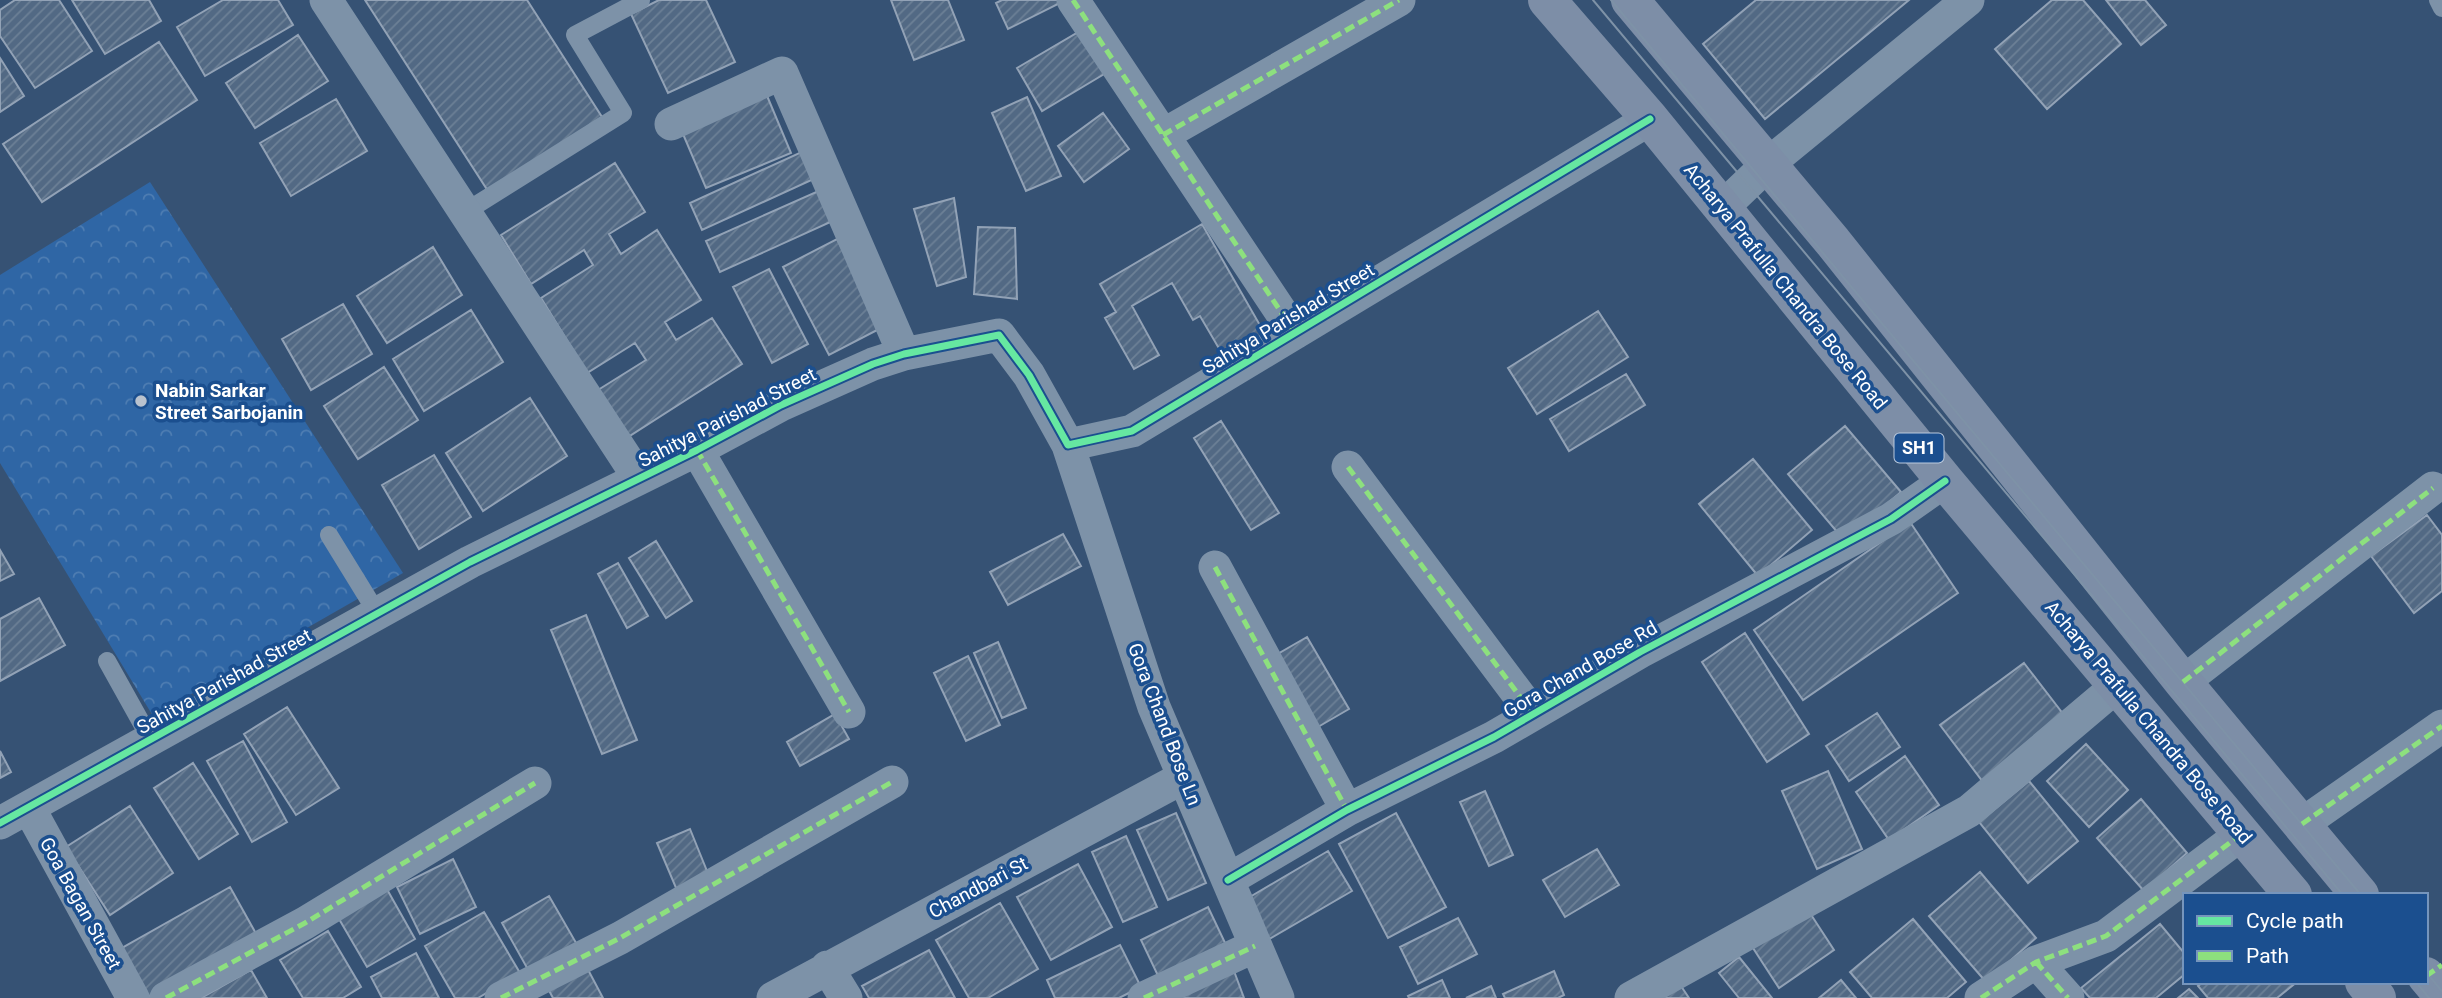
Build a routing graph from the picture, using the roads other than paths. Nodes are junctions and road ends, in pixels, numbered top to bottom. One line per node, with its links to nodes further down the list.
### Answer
1 (326, 0): 15 (street)
2 (642, 0): 15 (lane)
3 (1073, 0): 12 (street)
4 (1399, 0): 12 (street)
5 (1548, 0): 10 (main road, Acharya Prafulla Chandra Bose Road / SH1)
6 (1630, 0): 13 (main road)
7 (1968, 0): 13 (street)
8 (2438, 0): 9 (lane)
9 (2442, 8)
10 (1650, 119): 14 (main road, Acharya Prafulla Chandra Bose Road / SH1); 16 (street, Sahitya Parishad Street)
11 (671, 124): 17 (street)
12 (1164, 135): 16 (street)
13 (1768, 164): 14 (street); 28 (main road)
14 (1722, 208): 22 (main road, Acharya Prafulla Chandra Bose Road / SH1)
15 (465, 212): 21 (street)
16 (1295, 333): 18 (street, Sahitya Parishad Street)
17 (904, 354): 18 (street, Sahitya Parishad Street); 19 (street, Sahitya Parishad Street)
18 (1068, 445): 34 (street, Gora Chand Bose Ln)
19 (697, 450): 21 (street, Sahitya Parishad Street); 30 (street)
20 (1349, 467): 31 (street)
21 (639, 478): 26 (street, Sahitya Parishad Street)
22 (1945, 481): 29 (main road, Acharya Prafulla Chandra Bose Road / SH1); 31 (street, Gora Chand Bose Rd)
23 (2433, 488): 28 (street)
24 (329, 535): 26 (lane)
25 (1215, 567): 38 (street)
26 (377, 613): 33 (street, Sahitya Parishad Street)
27 (107, 661): 33 (lane)
28 (2183, 682): 40 (main road)
29 (2119, 685): 41 (main road, Acharya Prafulla Chandra Bose Road / SH1); 58 (street)
30 (849, 712)
31 (1533, 714): 38 (street, Gora Chand Bose Rd)
32 (2442, 726): 40 (street)
33 (151, 740): 37 (street, Sahitya Parishad Street)
34 (1184, 777): 42 (street, Gora Chand Bose Ln); 47 (street, Chandbari St)
35 (892, 782): 53 (street)
36 (534, 783): 52 (street)
37 (29, 808): 39 (street, Sahitya Parishad Street); 51 (street, Goa Bagan Street)
38 (1347, 810): 42 (street, Gora Chand Bose Rd)
39 (0, 823)
40 (2302, 824): 44 (main road)
41 (2243, 833): 43 (main road, Acharya Prafulla Chandra Bose Road / SH1); 46 (street)
42 (1228, 880): 45 (street, Gora Chand Bose Ln)
43 (2291, 893)
44 (2358, 893)
45 (1255, 946): 56 (street); 57 (street, Gora Chand Bose Ln)
46 (2036, 962): 59 (street); 60 (street)
47 (827, 967): 54 (street, Chandbari St); 55 (street)
48 (2428, 978): 50 (main road)
49 (2366, 984): 61 (main road)
50 (2442, 995)
51 (133, 998)
52 (166, 998)
53 (501, 998)
54 (773, 998)
55 (846, 998)
56 (1144, 998)
57 (1278, 998)
58 (1631, 998)
59 (1982, 998)
60 (2068, 998)
61 (2377, 998)

